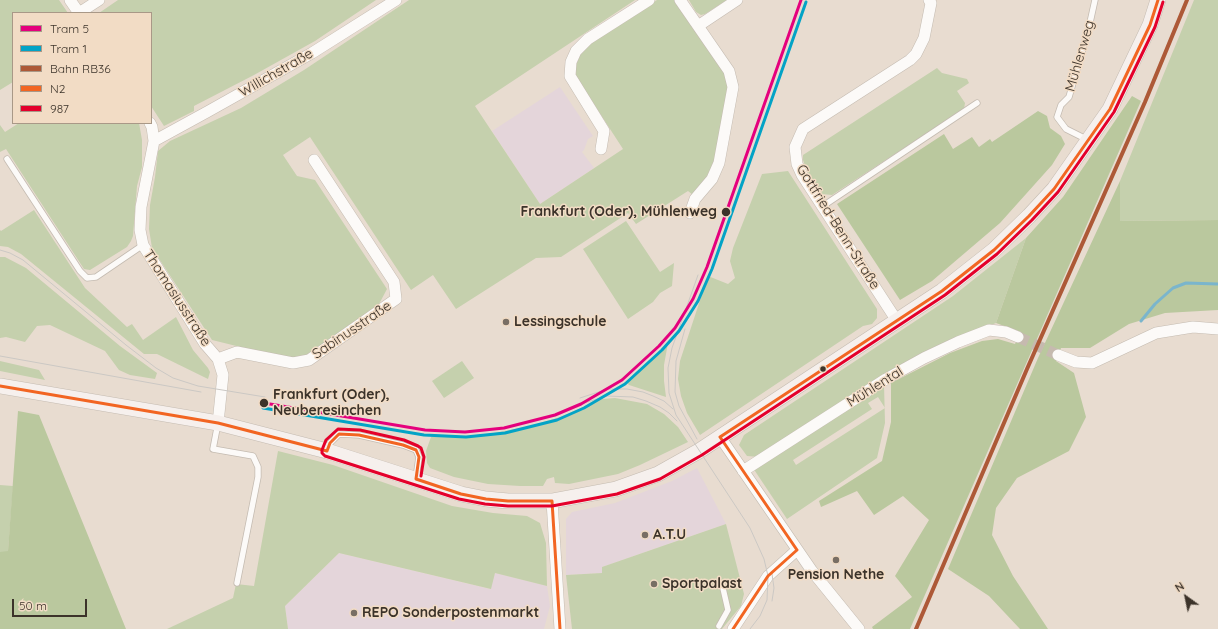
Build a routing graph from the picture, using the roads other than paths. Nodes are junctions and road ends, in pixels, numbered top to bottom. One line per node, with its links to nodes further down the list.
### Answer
1 (70, 0): 10 (street)
2 (99, 0): 11 (street)
3 (396, 0): 15 (street, Willichstraße)
4 (648, 0): 17 (street)
5 (680, 0): 12 (street)
6 (736, 0): 12 (street)
7 (929, 0): 20 (street, Gottfried-Benn-Straße)
8 (1095, 0): 16 (lane, Mühlenweg)
9 (1158, 0): 16 (street)
10 (78, 12)
11 (81, 12)
12 (698, 26): 21 (street)
13 (977, 103): 20 (lane)
14 (150, 124): 15 (street, Thomasiusstraße)
15 (154, 140): 22 (street, Thomasiusstraße)
16 (1089, 140): 23 (street)
17 (602, 149)
18 (7, 160): 22 (lane)
19 (314, 160): 27 (street, Sabinusstraße)
20 (823, 206): 23 (street, Gottfried-Benn-Straße)
21 (690, 213)
22 (143, 245): 27 (street, Thomasiusstraße)
23 (897, 321): 30 (street)
24 (1218, 329): 26 (street)
25 (1018, 337): 32 (street, Mühlental)
26 (1058, 355)
27 (218, 359): 29 (street, Thomasiusstraße)
28 (0, 386): 29 (street)
29 (218, 423): 31 (street); 36 (lane)
30 (720, 437): 32 (street); 34 (street)
31 (327, 451): 33 (street); 33 (lane)
32 (743, 471): 35 (street)
33 (416, 479): 34 (street)
34 (552, 501): 39 (street)
35 (797, 550): 40 (street); 41 (street)
36 (237, 582)
37 (722, 584): 38 (lane)
38 (719, 626)
39 (560, 629)
40 (733, 629)
41 (859, 629)

